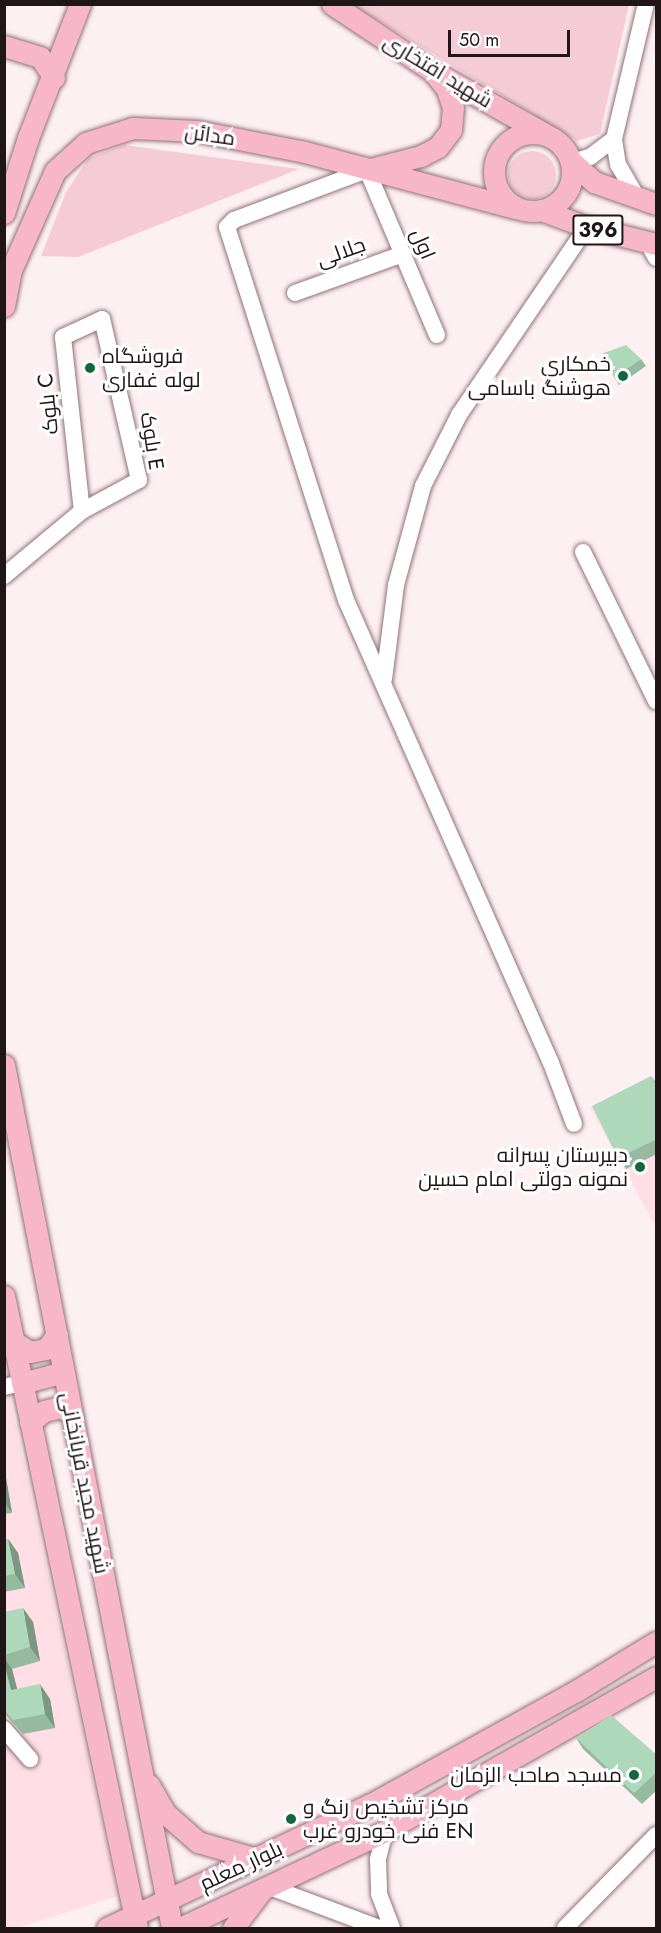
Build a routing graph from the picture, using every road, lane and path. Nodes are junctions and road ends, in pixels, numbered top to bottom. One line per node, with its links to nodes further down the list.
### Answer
1 (80, 4): 6 (main road)
2 (332, 4): 5 (main road, شهید افتخاری)
3 (646, 4): 8 (street)
4 (4, 46): 6 (main road)
5 (431, 70): 7 (main road, شهید افتخاری); 10 (main road)
6 (54, 78): 14 (main road)
7 (545, 134): 9 (main road); 12 (main road)
8 (614, 139): 9 (street); 11 (street)
9 (572, 162): 11 (main road, 396); 13 (main road)
10 (367, 170): 12 (main road, مدائن); 17 (street, اول); 19 (main road, مدائن); 25 (street)
11 (647, 201)
12 (516, 207): 13 (main road)
13 (541, 210): 15 (main road, 396)
14 (4, 213)
15 (587, 227): 16 (main road, 396); 25 (street)
16 (653, 248)
17 (403, 254): 18 (street, جلالی); 21 (street, اول)
18 (295, 293)
19 (4, 306)
20 (102, 319): 22 (street, بلوک C); 22 (street, بلوک E)
21 (437, 335)
22 (82, 511): 24 (street, بلوک E)
23 (583, 552): 26 (street)
24 (4, 576)
25 (383, 680): 28 (street)
26 (657, 701)
27 (4, 1065): 30 (main road, شهید مجید قربانخانی)
28 (574, 1124)
29 (4, 1296): 31 (main road, شهید مجید قربانخانی)
30 (57, 1335): 31 (main road); 32 (main road, شهید مجید قربانخانی)
31 (14, 1342): 33 (main road, شهید مجید قربانخانی)
32 (64, 1372): 33 (main road); 34 (main road, شهید مجید قربانخانی)
33 (13, 1385): 35 (main road, شهید مجید قربانخانی)
34 (72, 1413): 35 (main road); 40 (main road, شهید مجید قربانخانی)
35 (30, 1422): 46 (main road, شهید مجید قربانخانی)
36 (657, 1642): 43 (main road, بلوار معلم)
37 (657, 1677): 41 (main road, بلوار معلم)
38 (4, 1729): 39 (street)
39 (30, 1759)
40 (141, 1773): 43 (main road); 45 (main road, شهید مجید قربانخانی)
41 (385, 1831): 44 (main road, بلوار معلم); 52 (street)
42 (657, 1834): 53 (street)
43 (256, 1859): 45 (main road, بلوار معلم)
44 (266, 1889): 49 (main road, بلوار معلم); 50 (main road); 51 (street)
45 (167, 1901): 46 (main road, بلوار معلم); 48 (main road, شهید مجید قربانخانی)
46 (136, 1922): 47 (main road, بلوار معلم)
47 (107, 1929)
48 (172, 1929)
49 (180, 1929)
50 (233, 1929)
51 (379, 1929)
52 (392, 1929)
53 (565, 1929)

